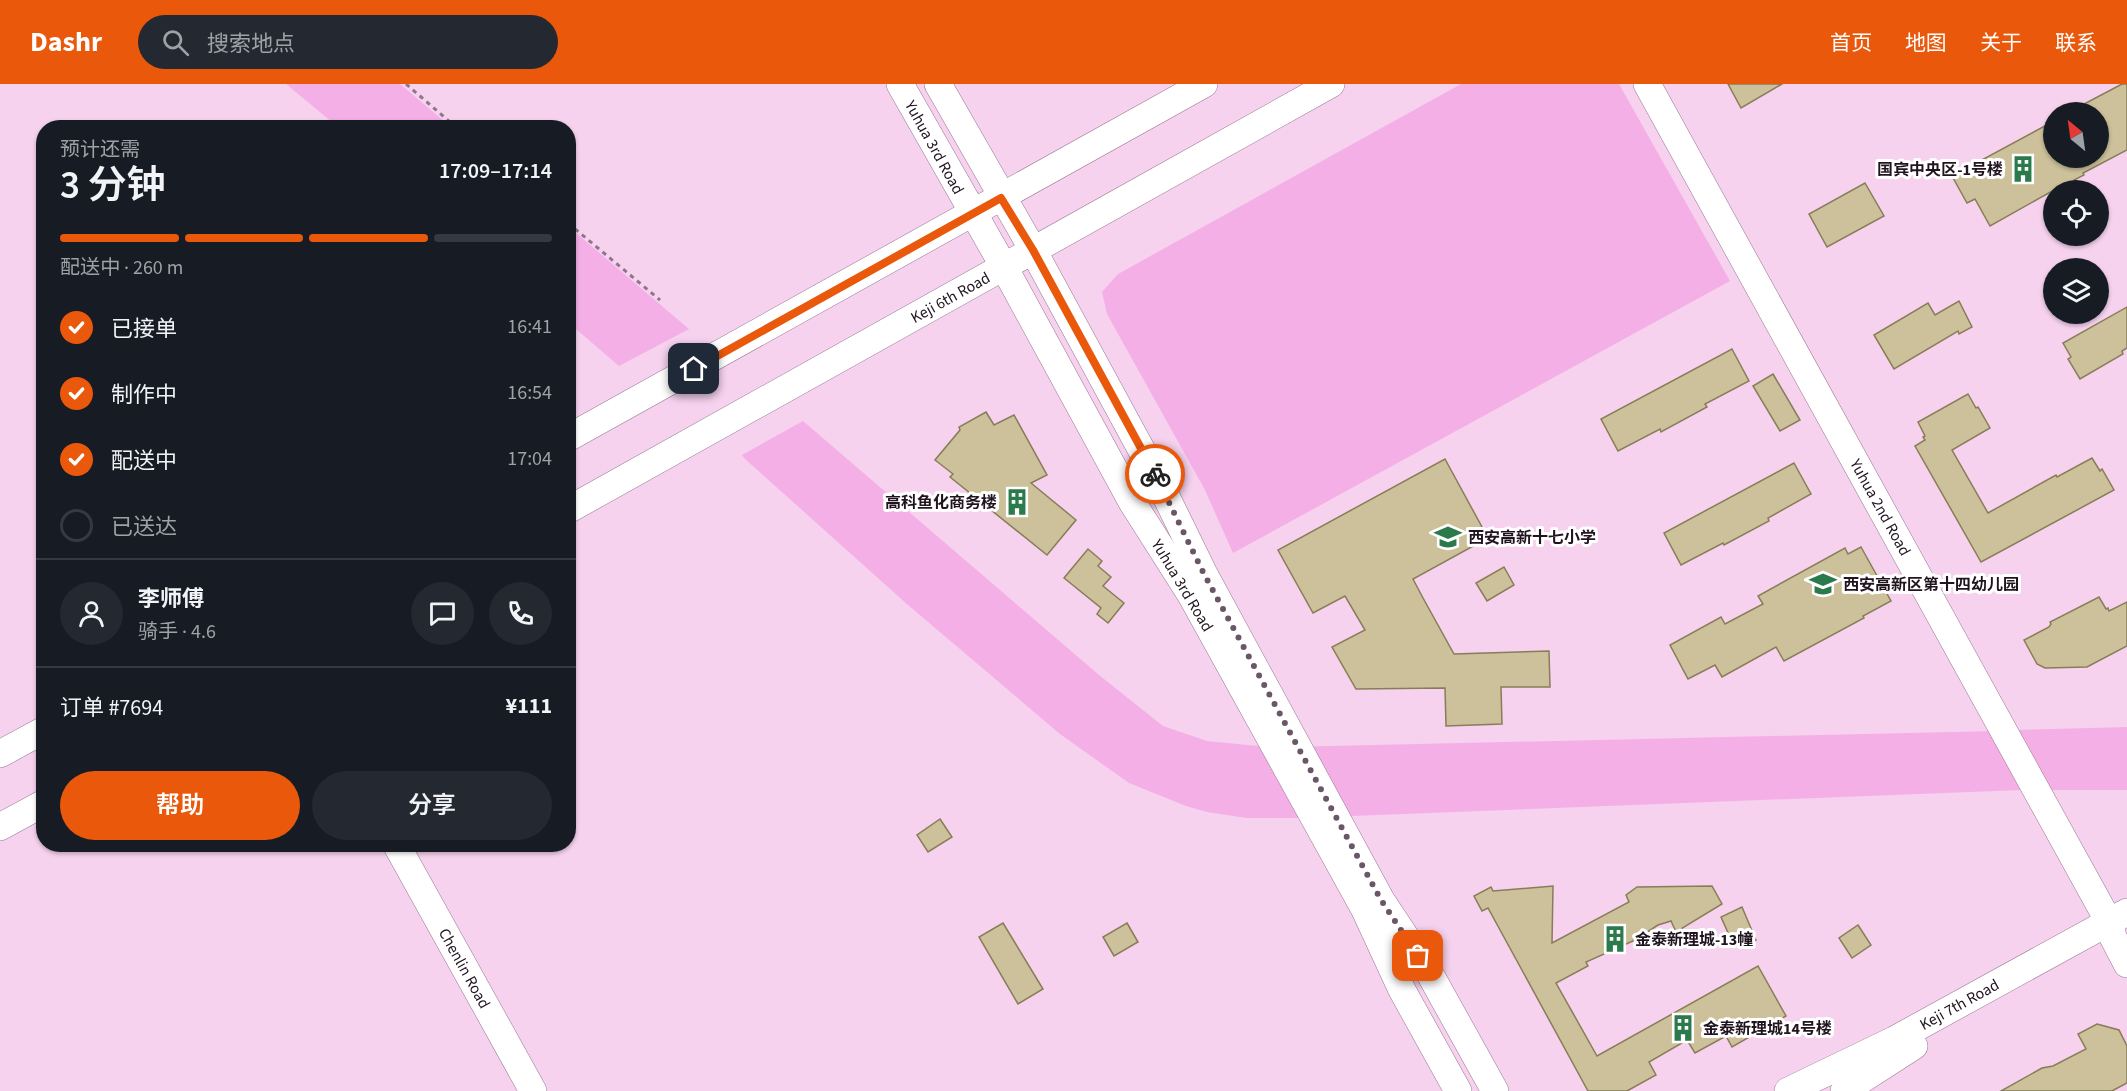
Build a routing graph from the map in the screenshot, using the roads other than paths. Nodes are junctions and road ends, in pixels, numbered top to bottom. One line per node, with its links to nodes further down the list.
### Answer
1 (900, 84): 7 (street, Yuhua 3rd Road)
2 (938, 84): 6 (street, Yuhua 3rd Road)
3 (1204, 84): 6 (street)
4 (1331, 84): 8 (street, Keji 6th Road)
5 (1647, 84): 17 (street, Yuhua 2nd Road)
6 (1001, 198): 7 (street); 8 (street, Yuhua 3rd Road)
7 (973, 214): 9 (street, Yuhua 3rd Road); 10 (street)
8 (1033, 250): 9 (street, Keji 6th Road); 21 (street, Yuhua 3rd Road)
9 (1004, 267): 11 (street, Keji 6th Road); 20 (street, Yuhua 3rd Road)
10 (576, 434)
11 (576, 506)
12 (36, 734): 13 (street)
13 (0, 754)
14 (36, 807): 15 (street)
15 (0, 827)
16 (400, 852): 19 (street, Chenlin Road)
17 (2119, 925): 18 (street, Yuhua 2nd Road); 22 (street, Keji 7th Road); 23 (street, Keji 7th Road)
18 (2127, 964)
19 (534, 1091)
20 (1458, 1091)
21 (1495, 1091)
22 (1788, 1091)
23 (1844, 1091)

